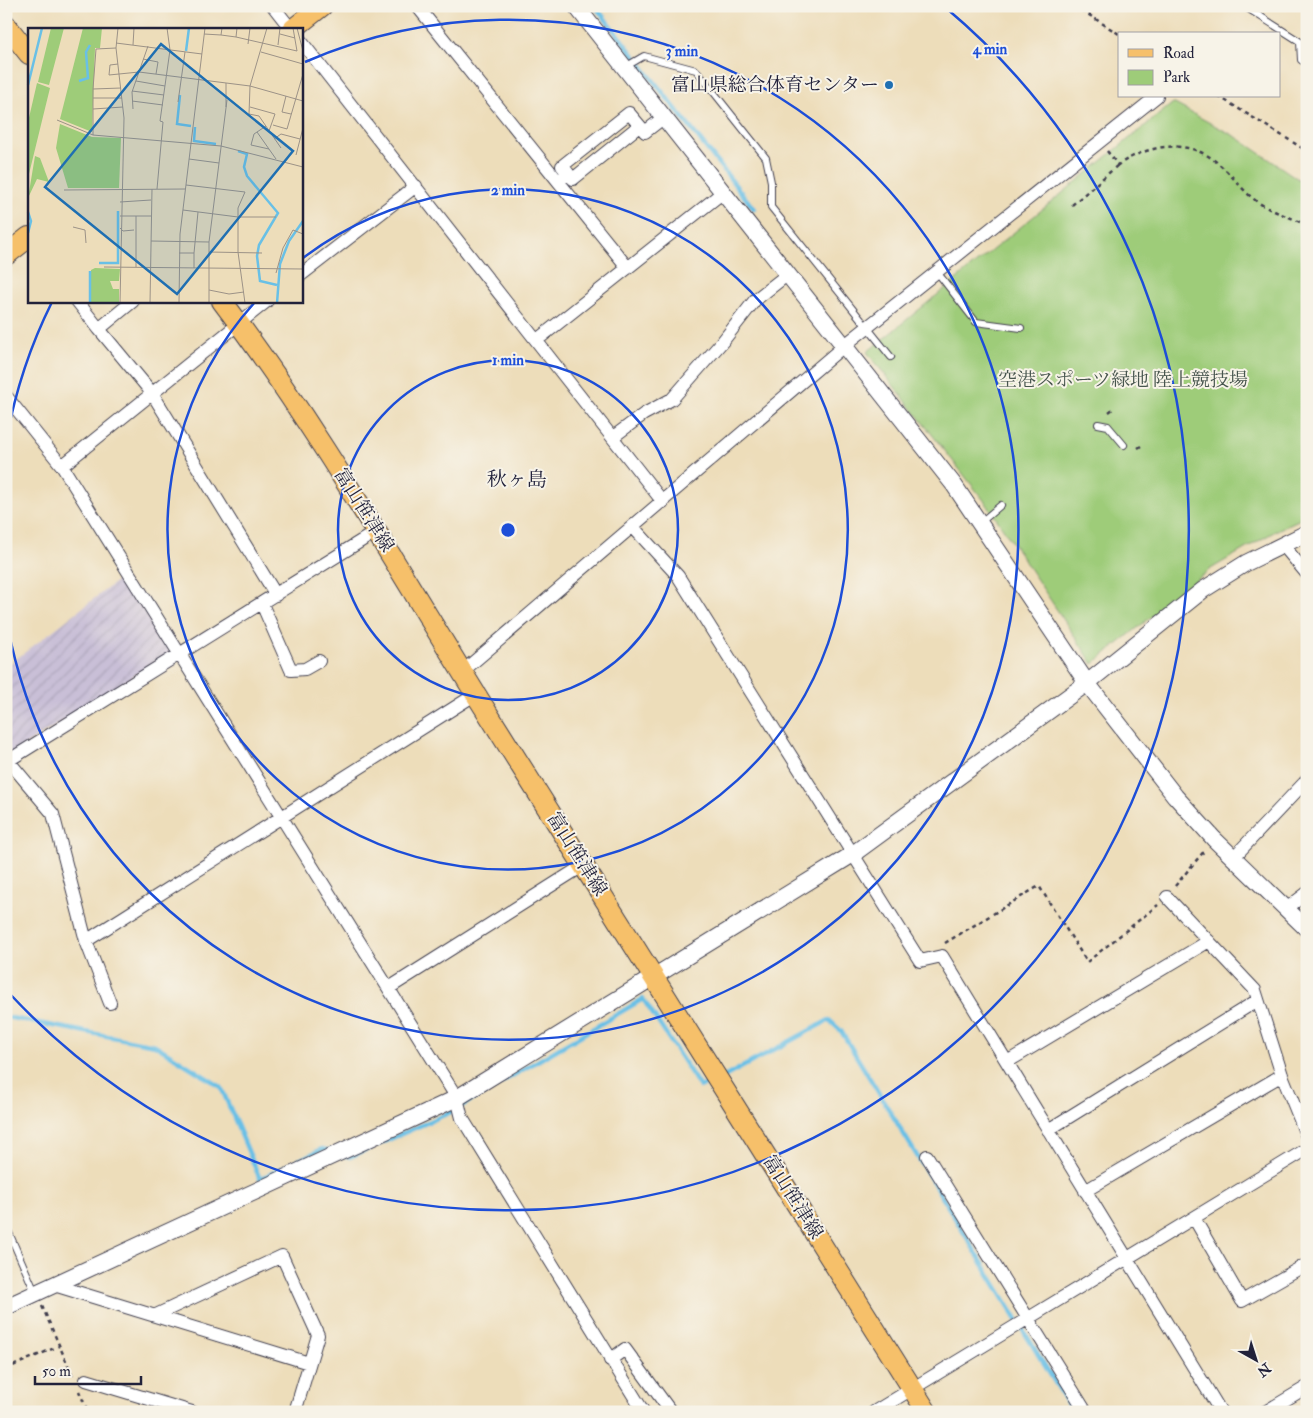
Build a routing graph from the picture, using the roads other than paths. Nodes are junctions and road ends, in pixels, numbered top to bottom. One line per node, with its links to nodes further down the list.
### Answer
1 (273, 6): 7 (street)
2 (322, 6): 8 (main road)
3 (417, 6): 16 (street)
4 (576, 6): 12 (street)
5 (1244, 6): 10 (lane)
6 (6, 25): 11 (main road)
7 (291, 28)
8 (293, 28)
9 (302, 42): 17 (street)
10 (1304, 44): 13 (lane)
11 (28, 53)
12 (629, 64): 15 (street); 30 (lane)
13 (1307, 64)
14 (1154, 98): 22 (street)
15 (663, 118): 16 (street); 18 (street)
16 (563, 177): 21 (street)
17 (416, 186): 23 (street); 33 (street)
18 (722, 193): 21 (street); 24 (street)
19 (28, 240): 20 (main road)
20 (6, 255)
21 (628, 268): 33 (street)
22 (937, 272): 30 (street); 31 (lane)
23 (302, 274)
24 (788, 274): 34 (street); 40 (street)
25 (78, 302): 32 (street)
26 (132, 302): 32 (street)
27 (223, 302): 29 (main road, 富山笹津線)
28 (266, 302): 29 (street)
29 (239, 324): 36 (street); 47 (main road, 富山笹津線)
30 (868, 327): 34 (street); 35 (lane)
31 (1021, 328)
32 (99, 329): 36 (street)
33 (537, 340): 40 (street)
34 (845, 345): 43 (street); 45 (street)
35 (891, 358)
36 (152, 393): 42 (street); 51 (street)
37 (6, 396): 38 (street)
38 (11, 410): 42 (street)
39 (1098, 424): 41 (lane)
40 (612, 437): 43 (street)
41 (1124, 445)
42 (62, 466): 53 (street)
43 (663, 502): 46 (street)
44 (1001, 505): 45 (lane)
45 (981, 522): 56 (street)
46 (633, 527): 55 (street); 61 (street)
47 (377, 531): 51 (street); 55 (main road, 富山笹津線)
48 (1307, 533): 49 (street)
49 (1282, 544): 50 (street); 56 (street)
50 (1307, 574)
51 (276, 595): 52 (street)
52 (262, 604): 53 (street); 54 (street)
53 (181, 655): 58 (street); 60 (street)
54 (320, 661)
55 (463, 671): 57 (main road, 富山笹津線)
56 (1087, 683): 61 (street); 62 (street)
57 (476, 694): 60 (street); 63 (main road, 富山笹津線)
58 (7, 760): 69 (street)
59 (1307, 780): 62 (street)
60 (282, 817): 69 (street); 71 (street)
61 (852, 854): 70 (street); 74 (street)
62 (1233, 858): 66 (street)
63 (584, 865): 70 (main road, 富山笹津線); 71 (street)
64 (1307, 893): 66 (street)
65 (1167, 897): 68 (street)
66 (1286, 909): 67 (street)
67 (1307, 929)
68 (1209, 941): 72 (street); 74 (street)
69 (86, 942): 73 (street)
70 (653, 976): 76 (street); 95 (main road, 富山笹津線)
71 (389, 988): 76 (street)
72 (1258, 1000): 75 (street); 77 (street)
73 (110, 1003)
74 (1007, 1062): 77 (street)
75 (1282, 1076): 78 (street); 81 (street)
76 (457, 1098): 86 (street); 91 (street)
77 (1048, 1130): 81 (street)
78 (1307, 1137)
79 (1307, 1149): 82 (street)
80 (927, 1156): 90 (street)
81 (1085, 1191): 84 (street)
82 (1194, 1218): 84 (street); 85 (street)
83 (6, 1226): 87 (lane)
84 (1127, 1259): 90 (street); 104 (street)
85 (1307, 1264)
86 (54, 1285): 87 (street); 89 (street)
87 (36, 1293): 88 (street)
88 (6, 1307)
89 (156, 1315): 92 (street); 92 (street)
90 (1029, 1318): 95 (street); 103 (street)
91 (610, 1360): 97 (street); 100 (street)
92 (310, 1363): 99 (street)
93 (86, 1380): 96 (street)
94 (1307, 1387): 105 (street)
95 (912, 1388): 101 (street); 102 (main road, 富山笹津線)
96 (171, 1409): 98 (street)
97 (643, 1410)
98 (192, 1412)
99 (295, 1412)
100 (671, 1412)
101 (874, 1412)
102 (927, 1412)
103 (1086, 1412)
104 (1221, 1412)
105 (1265, 1412)

